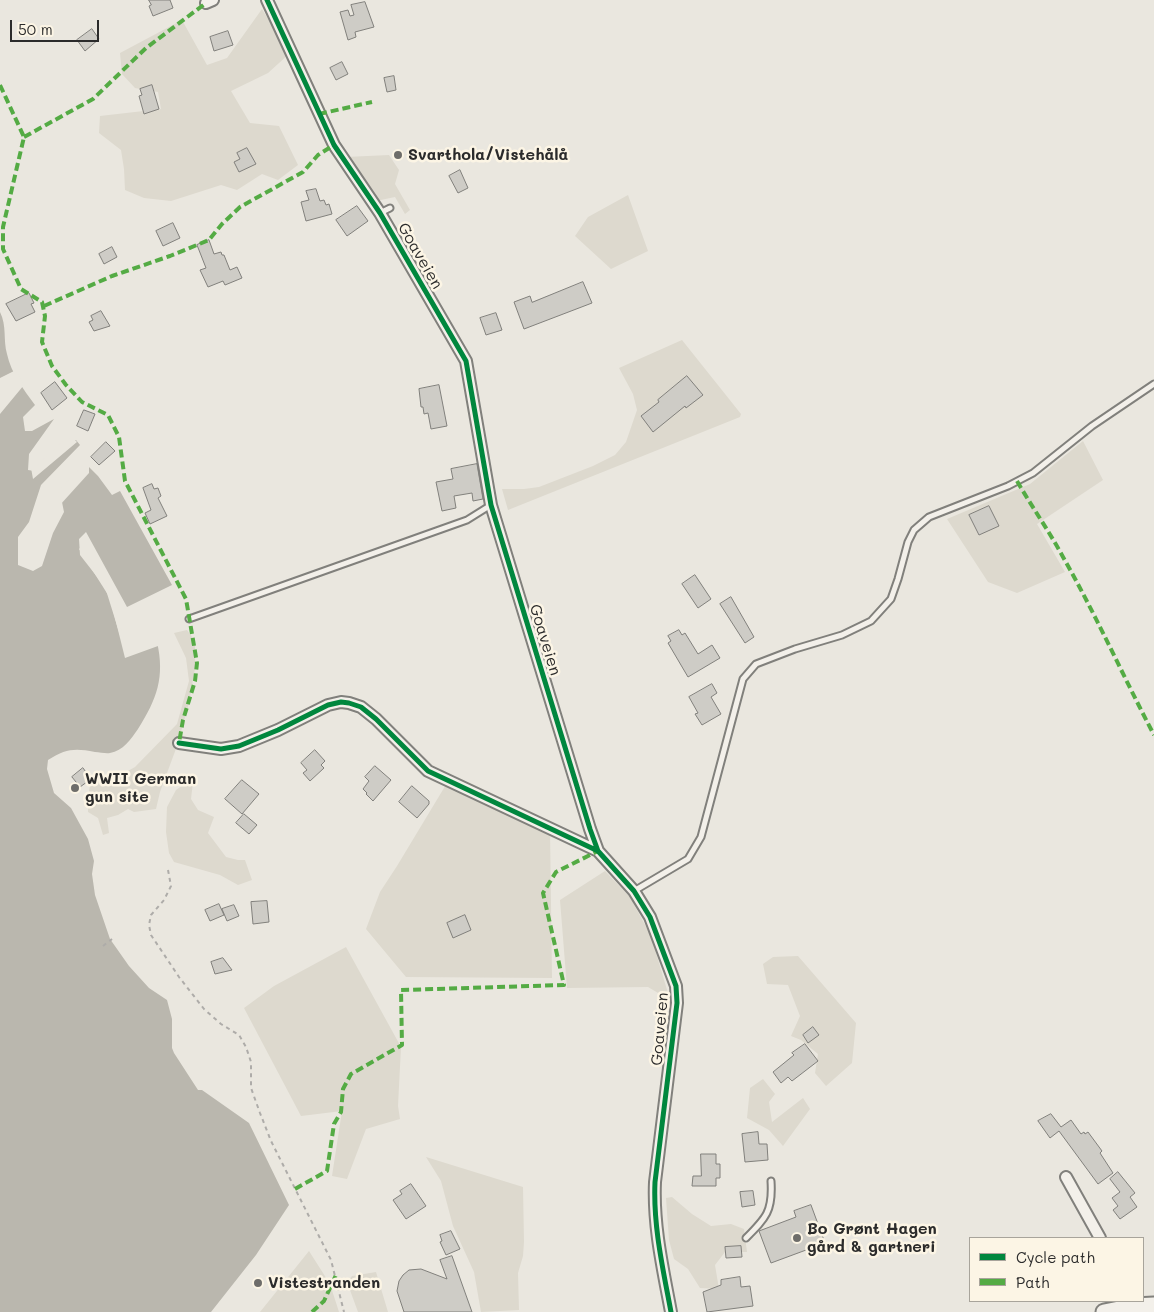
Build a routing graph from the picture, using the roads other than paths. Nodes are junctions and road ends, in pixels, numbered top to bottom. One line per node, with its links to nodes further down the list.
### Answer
1 (267, 0): 3 (street, Goaveien)
2 (1154, 384): 7 (lane)
3 (491, 504): 4 (lane); 6 (street, Goaveien)
4 (189, 619)
5 (179, 743): 6 (street)
6 (598, 851): 7 (street, Goaveien)
7 (634, 890): 14 (street, Goaveien)
8 (1066, 1177): 10 (street)
9 (771, 1182): 11 (lane)
10 (1099, 1237)
11 (746, 1238)
12 (1134, 1303): 13 (main road); 15 (main road)
13 (1154, 1305)
14 (671, 1312)
15 (1104, 1312)

